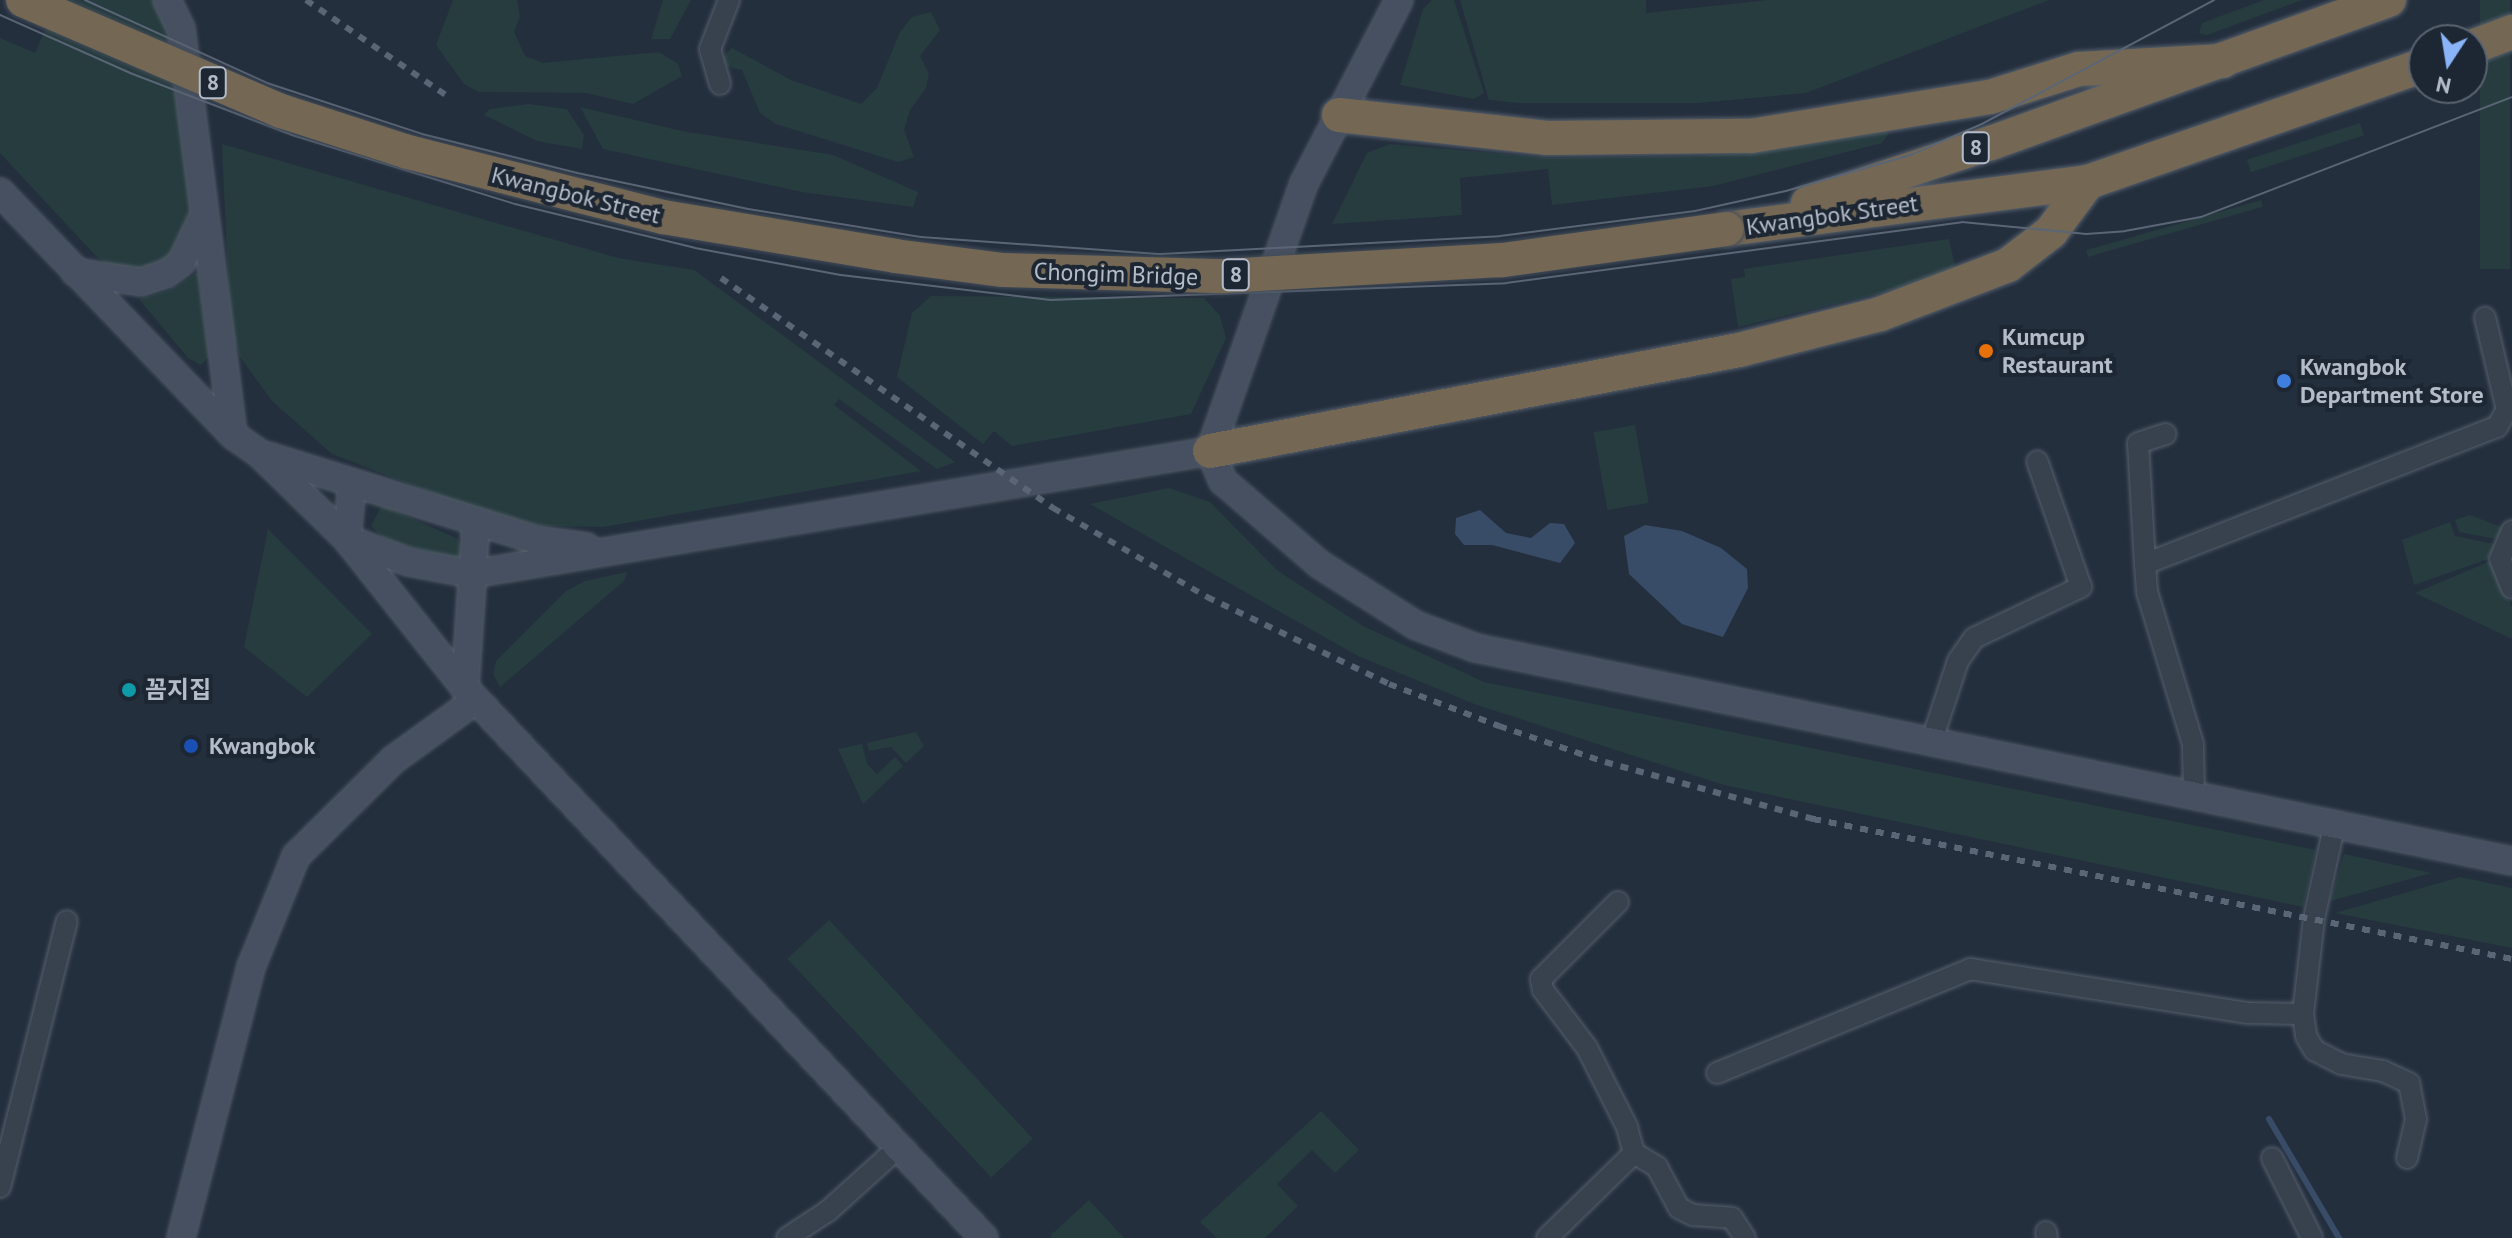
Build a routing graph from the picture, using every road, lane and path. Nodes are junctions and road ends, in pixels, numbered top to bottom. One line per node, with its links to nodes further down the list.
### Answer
1 (23, 0): 16 (highway, Kwangbok Street / 8, bridge)
2 (167, 0): 14 (main road)
3 (729, 0): 10 (street)
4 (2389, 0): 8 (highway, Kwangbok Street / 8)
5 (1400, 1): 11 (main road)
6 (2512, 32): 7 (highway)
7 (2488, 41)
8 (2223, 61): 11 (highway); 15 (highway, Kwangbok Street / 8)
9 (2408, 71): 12 (highway, Kwangbok Street / 8)
10 (720, 84)
11 (1339, 115): 21 (main road)
12 (2088, 182): 15 (highway, Kwangbok Street / 8); 21 (highway)
13 (0, 192): 17 (main road)
14 (204, 212): 17 (main road); 20 (main road)
15 (1727, 229): 16 (highway, Chongim Bridge / 8, bridge)
16 (745, 232)
17 (75, 272): 20 (main road)
18 (2485, 318): 29 (street)
19 (2166, 434): 29 (street)
20 (233, 435): 22 (main road)
21 (1210, 451): 28 (main road); 33 (main road)
22 (259, 453): 24 (main road); 27 (main road)
23 (2037, 461): 33 (street)
24 (352, 485): 25 (main road); 27 (main road)
25 (476, 521): 28 (main road); 30 (main road)
26 (2512, 531): 31 (street)
27 (347, 539): 30 (main road); 32 (main road)
28 (614, 551): 30 (main road)
29 (2145, 564): 34 (street)
30 (472, 574): 32 (main road)
31 (2512, 588)
32 (470, 694): 41 (main road); 46 (main road)
33 (1931, 743): 34 (main road)
34 (2194, 797): 35 (main road)
35 (2334, 827): 36 (main road); 39 (street)
36 (2512, 861)
37 (1618, 902): 42 (street)
38 (67, 921): 45 (street)
39 (2303, 1014): 40 (street); 44 (street)
40 (1717, 1073)
41 (901, 1145): 47 (street); 48 (main road)
42 (1634, 1153): 49 (street); 50 (street)
43 (2272, 1158): 51 (street)
44 (2407, 1158)
45 (0, 1187)
46 (181, 1238)
47 (787, 1238)
48 (984, 1238)
49 (1547, 1238)
50 (1745, 1238)
51 (2312, 1238)

